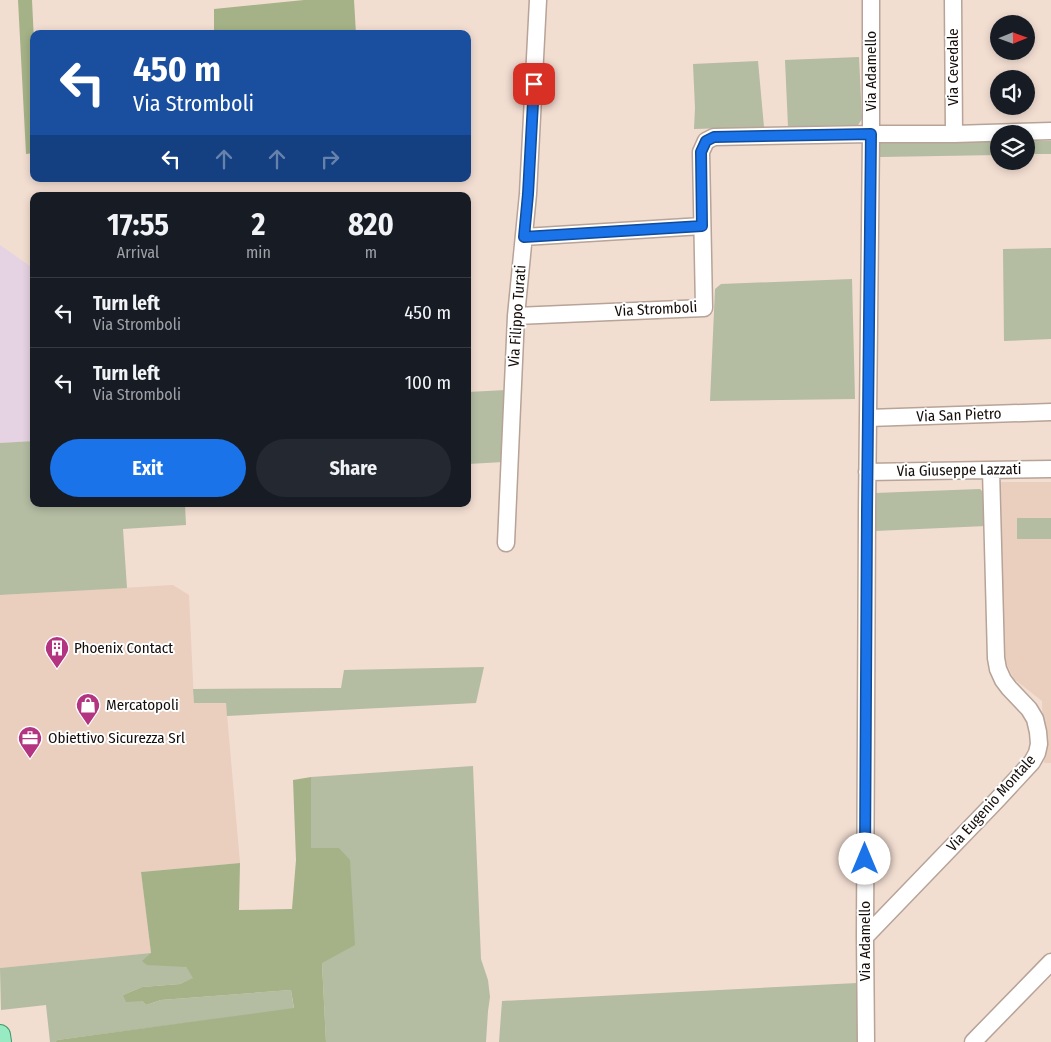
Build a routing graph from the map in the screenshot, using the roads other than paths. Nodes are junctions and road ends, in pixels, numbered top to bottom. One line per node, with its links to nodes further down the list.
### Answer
1 (538, 0): 8 (street, Via Filippo Turati)
2 (870, 0): 5 (street, Via Adamello)
3 (953, 0): 6 (street, Via Cevedale)
4 (1051, 131): 6 (street)
5 (871, 134): 6 (street); 7 (street, Via Stromboli); 11 (street, Via Adamello)
6 (954, 134)
7 (702, 226): 8 (street); 9 (street, Via Stromboli)
8 (524, 237): 9 (street, Via Filippo Turati)
9 (516, 316): 15 (street, Via Filippo Turati)
10 (1051, 412): 11 (street, Via San Pietro)
11 (868, 418): 14 (street, Via Adamello)
12 (1051, 469): 13 (street, Via Giuseppe Lazzati)
13 (990, 470): 14 (street, Via Giuseppe Lazzati); 16 (street, Via Eugenio Montale)
14 (867, 472): 16 (street, Via Adamello)
15 (506, 543)
16 (865, 937): 20 (street, Via Adamello)
17 (1051, 962): 21 (street)
18 (0, 1035): 19 (main road)
19 (1, 1042)
20 (866, 1042)
21 (973, 1042)

